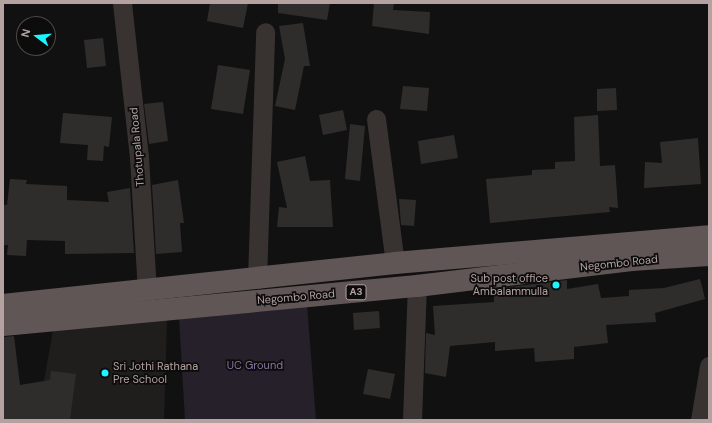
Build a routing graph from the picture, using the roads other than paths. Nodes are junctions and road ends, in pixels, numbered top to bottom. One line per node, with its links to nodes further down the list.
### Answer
1 (122, 3): 9 (street, Thotupala Road)
2 (265, 32): 7 (street)
3 (376, 119): 6 (street)
4 (709, 236): 6 (highway, Negombo Road / A3)
5 (709, 255): 8 (highway, Negombo Road / A3)
6 (395, 263): 7 (highway, Negombo Road / A3)
7 (257, 279): 9 (highway, Negombo Road / A3)
8 (417, 286): 11 (highway, Negombo Road / A3); 13 (street)
9 (147, 291): 10 (highway, Negombo Road / A3)
10 (3, 306)
11 (3, 325)
12 (709, 366): 14 (street)
13 (412, 420)
14 (700, 420)

